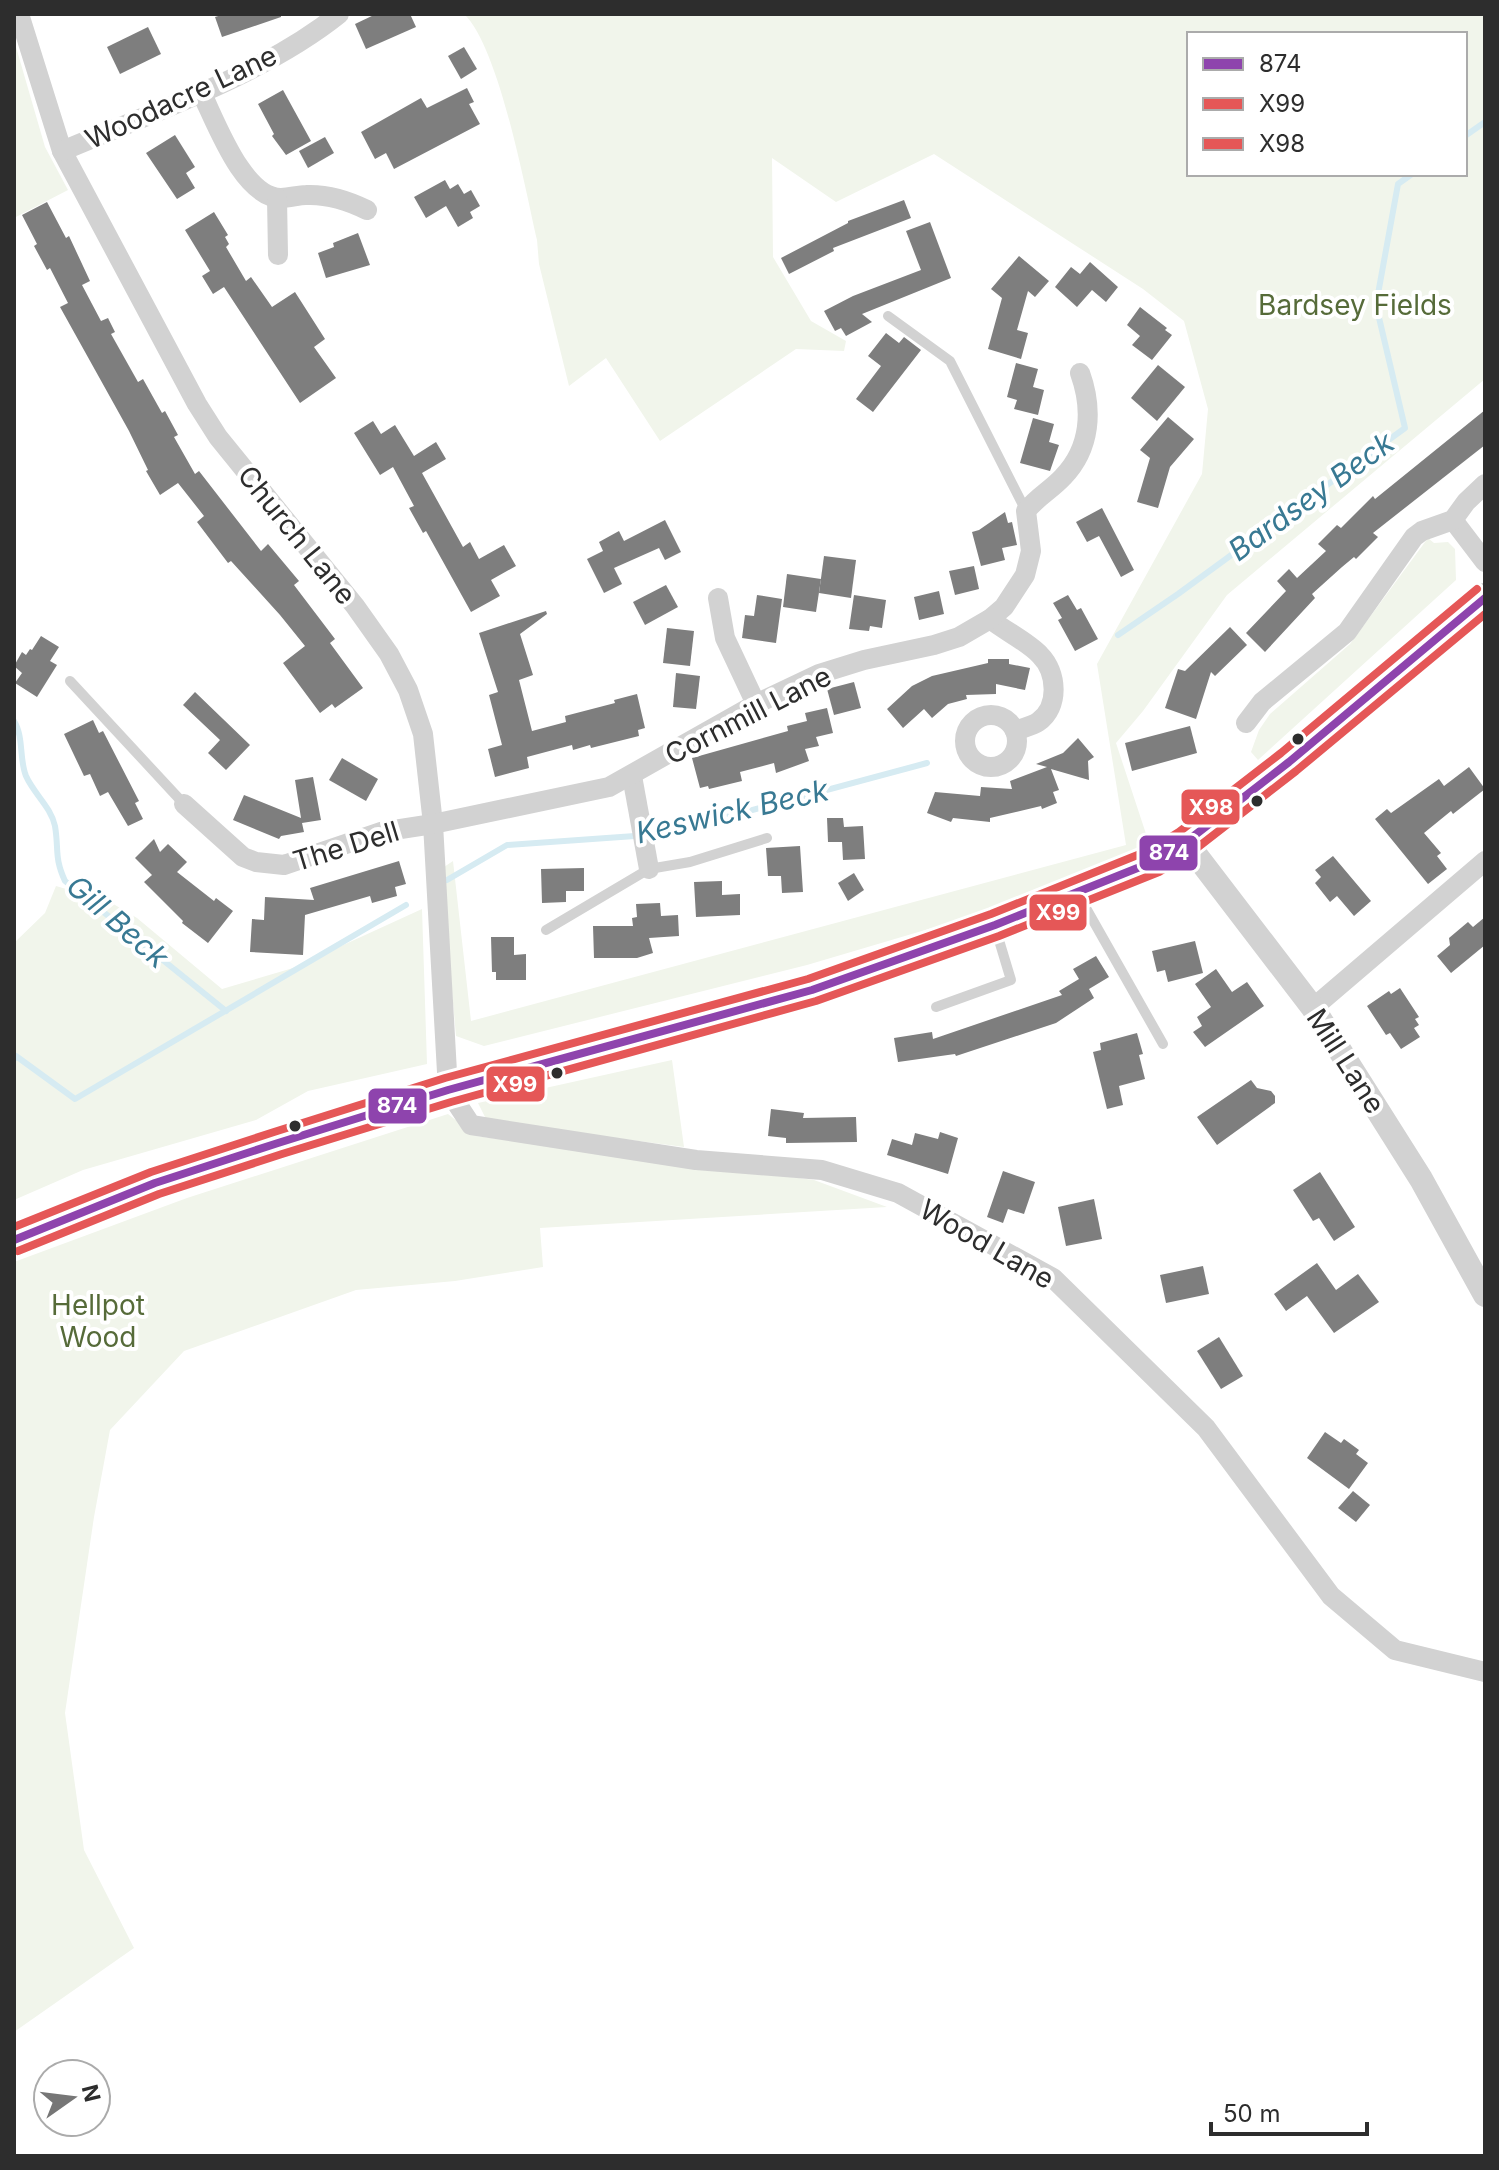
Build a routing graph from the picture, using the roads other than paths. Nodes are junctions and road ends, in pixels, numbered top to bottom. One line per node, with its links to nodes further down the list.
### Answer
1 (19, 14): 4 (street, Church Lane)
2 (325, 18): 3 (street, Woodacre Lane)
3 (201, 92): 4 (street, Woodacre Lane); 5 (street)
4 (62, 151): 23 (street, Church Lane)
5 (277, 198): 6 (street); 7 (street)
6 (367, 210)
7 (278, 255)
8 (888, 316): 11 (lane, Cornmill Lane)
9 (1080, 373): 11 (street)
10 (1485, 484): 12 (street)
11 (1026, 511): 16 (street, Cornmill Lane)
12 (1453, 520): 13 (street); 19 (street)
13 (1485, 562)
14 (718, 598): 18 (street)
15 (1485, 598): 25 (main road)
16 (990, 619): 18 (street, Cornmill Lane); 20 (street)
17 (70, 681): 22 (lane)
18 (756, 704): 21 (street, Cornmill Lane)
19 (1246, 723)
20 (1015, 731)
21 (632, 776): 23 (street, Cornmill Lane); 27 (street)
22 (184, 804): 23 (street, The Dell)
23 (433, 824): 34 (street, Church Lane)
24 (767, 838): 27 (lane)
25 (1186, 842): 28 (main road); 32 (street, Mill Lane)
26 (1485, 861): 32 (street)
27 (649, 869): 30 (lane)
28 (1077, 892): 29 (main road); 33 (lane)
29 (995, 925): 31 (lane); 34 (main road)
30 (546, 930)
31 (936, 1007)
32 (1313, 1008): 36 (street, Mill Lane)
33 (1163, 1044)
34 (448, 1090): 35 (main road); 37 (street, Wood Lane)
35 (14, 1240)
36 (1485, 1295)
37 (1485, 1672)

